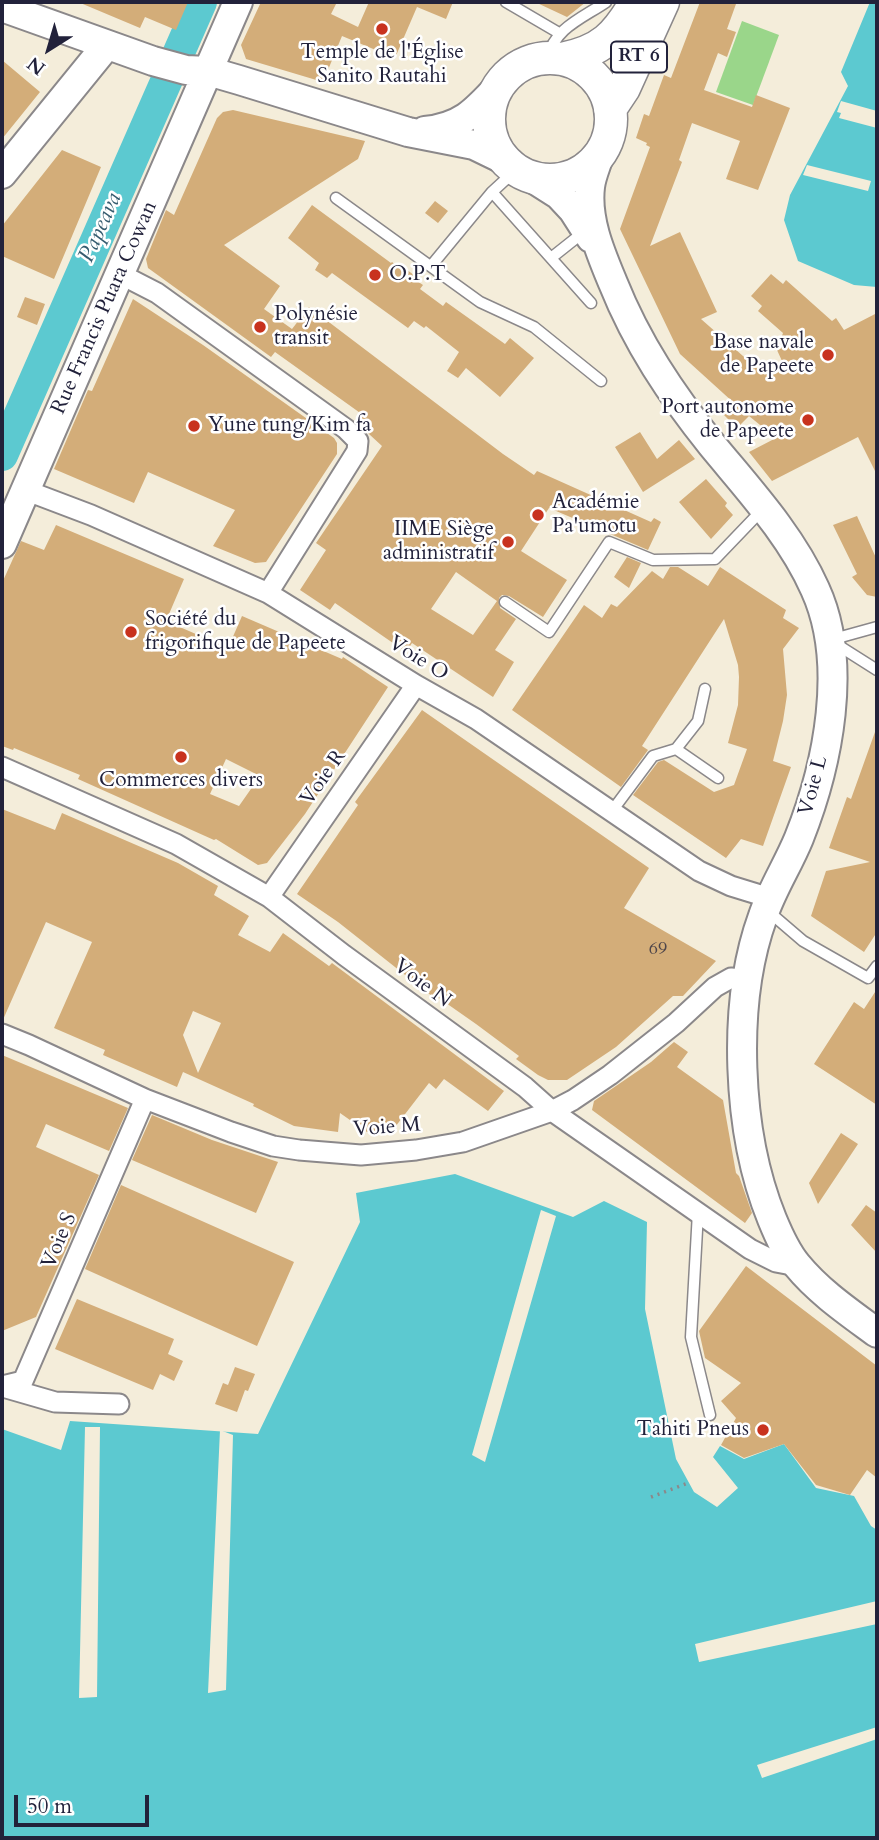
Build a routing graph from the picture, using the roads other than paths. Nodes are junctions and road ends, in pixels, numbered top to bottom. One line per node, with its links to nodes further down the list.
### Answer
1 (238, 2): 9 (street, Rue Francis Puara Cowan)
2 (506, 2): 8 (lane)
3 (606, 2): 8 (lane)
4 (636, 2): 8 (main road, RT 6)
5 (663, 2): 11 (main road, RT 6)
6 (2, 7): 7 (street)
7 (106, 46): 9 (street); 15 (street)
8 (556, 50): 10 (main road); 11 (main road)
9 (197, 71): 12 (street); 21 (street, Rue Francis Puara Cowan)
10 (498, 87): 12 (street); 14 (main road)
11 (610, 109): 13 (main road)
12 (408, 132): 14 (street)
13 (599, 156): 14 (main road); 18 (street)
14 (517, 169): 16 (lane); 18 (street)
15 (2, 174)
16 (492, 192): 19 (lane); 20 (lane)
17 (336, 198): 20 (lane)
18 (592, 239): 19 (lane); 25 (street, Voie L)
19 (551, 258): 22 (lane)
20 (430, 266): 23 (lane)
21 (120, 274): 24 (street, Rue Francis Puara Cowan); 27 (street)
22 (590, 303)
23 (601, 382)
24 (25, 489): 26 (street, Rue Francis Puara Cowan); 27 (street, Voie O)
25 (764, 508): 28 (lane); 30 (street, Voie L)
26 (2, 544)
27 (268, 593): 32 (street, Voie O)
28 (505, 602)
29 (877, 627): 30 (lane)
30 (830, 640): 31 (lane); 39 (street, Voie L)
31 (877, 670)
32 (416, 685): 37 (street, Voie O); 38 (street, Voie R)
33 (705, 689): 34 (lane)
34 (676, 749): 36 (lane); 37 (lane)
35 (2, 767): 38 (street, Voie N)
36 (718, 778)
37 (612, 811): 39 (street, Voie O)
38 (269, 897): 44 (street, Voie N)
39 (767, 903): 40 (lane, Voie O); 41 (street, Voie L)
40 (877, 966)
41 (748, 980): 44 (street, Voie M); 46 (street, Voie L)
42 (2, 1034): 43 (street, Voie M)
43 (145, 1099): 44 (street, Voie M); 48 (street, Voie S)
44 (552, 1111): 45 (street, Voie N)
45 (698, 1211): 46 (street, Voie N); 50 (lane)
46 (797, 1266): 47 (street, Voie L)
47 (877, 1333)
48 (2, 1386): 49 (street)
49 (119, 1404)
50 (710, 1415)

